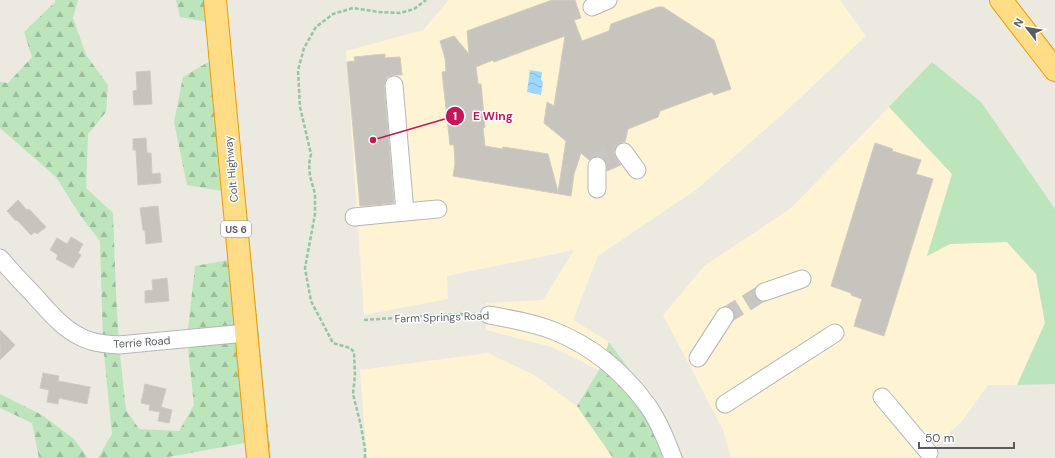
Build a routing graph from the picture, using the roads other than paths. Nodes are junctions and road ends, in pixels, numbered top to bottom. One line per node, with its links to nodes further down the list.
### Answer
1 (216, 0): 19 (highway, Colt Highway / US 6)
2 (608, 0): 4 (street)
3 (1001, 0): 5 (highway)
4 (592, 7)
5 (1055, 70)
6 (394, 85): 12 (street)
7 (624, 152): 9 (street)
8 (597, 166): 10 (street)
9 (637, 170)
10 (597, 189)
11 (438, 208): 12 (street)
12 (405, 212): 13 (street)
13 (354, 217)
14 (0, 258): 19 (street, Terrie Road)
15 (802, 279): 16 (street)
16 (764, 292)
17 (490, 314): 26 (street, Farm Springs Road)
18 (725, 316): 21 (street)
19 (246, 333): 25 (highway, Colt Highway / US 6)
20 (835, 333): 23 (street)
21 (698, 358)
22 (882, 397): 24 (street)
23 (725, 404)
24 (929, 453)
25 (258, 458)
26 (673, 458)

